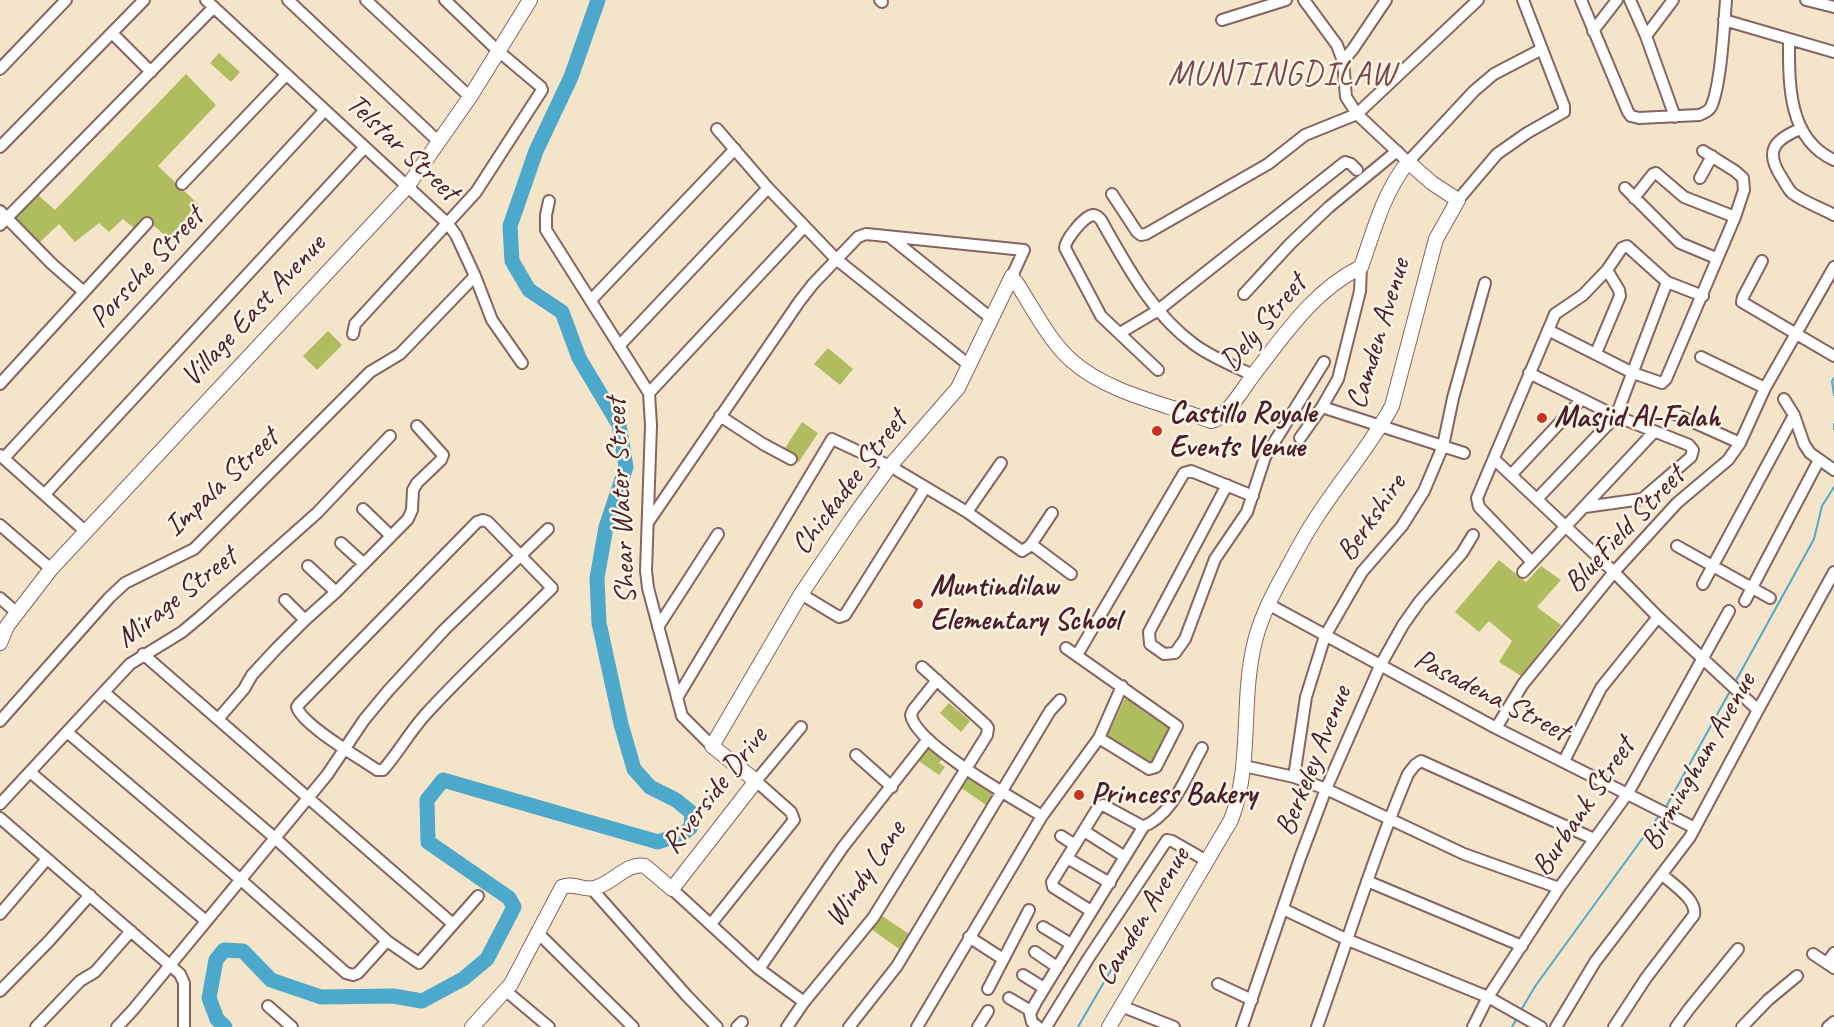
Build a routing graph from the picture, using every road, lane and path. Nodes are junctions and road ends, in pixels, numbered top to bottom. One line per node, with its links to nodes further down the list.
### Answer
1 (66, 0): 30 (street)
2 (144, 0): 23 (street)
3 (288, 0): 39 (street)
4 (366, 0): 33 (street)
5 (445, 0): 27 (street)
6 (528, 0): 27 (street, Village East Avenue)
7 (1286, 0): 20 (street)
8 (1386, 0): 29 (street)
9 (1478, 0): 35 (street)
10 (1523, 0): 26 (street)
11 (1581, 0): 22 (street)
12 (1617, 0): 22 (street)
13 (1630, 0): 24 (street)
14 (1673, 0): 24 (street)
15 (1726, 0): 21 (street)
16 (1806, 0): 19 (street)
17 (1309, 2): 29 (street)
18 (210, 3): 31 (street); 32 (street, Telstar Street)
19 (1834, 7)
20 (1222, 20)
21 (1724, 20): 25 (street); 36 (street)
22 (1593, 31): 36 (street)
23 (112, 33): 31 (street); 40 (street)
24 (1646, 36): 36 (street)
25 (1789, 39): 28 (street); 38 (street)
26 (1542, 48): 45 (street); 54 (street, Camden Avenue)
27 (497, 50): 33 (street, Village East Avenue); 60 (street)
28 (1834, 52)
29 (1343, 61): 35 (street)
30 (0, 69)
31 (151, 72): 58 (street)
32 (286, 75): 34 (street, Telstar Street); 48 (street)
33 (470, 97): 39 (street, Village East Avenue)
34 (325, 110): 41 (street, Telstar Street); 112 (street, Porsche Street)
35 (1357, 114): 43 (street); 52 (street)
36 (1675, 117)
37 (717, 129): 42 (street)
38 (1800, 129): 44 (street); 56 (street)
39 (440, 142): 49 (street, Village East Avenue)
40 (0, 147)
41 (365, 147): 49 (street, Telstar Street); 122 (street)
42 (735, 148): 50 (street); 76 (street)
43 (1397, 152): 45 (street); 74 (street)
44 (1834, 160)
45 (1408, 162): 54 (street); 66 (street)
46 (1357, 170): 77 (street)
47 (1700, 178): 57 (street)
48 (182, 184)
49 (407, 187): 60 (street, Telstar Street); 133 (street, Village East Avenue)
50 (768, 188): 61 (street); 83 (street)
51 (1625, 188): 53 (street)
52 (1112, 194)
53 (1634, 198): 57 (street); 63 (street)
54 (1458, 200): 105 (street, Camden Avenue)
55 (549, 201): 76 (street, Shear Water Street)
56 (1834, 215)
57 (1736, 217): 63 (street)
58 (2, 218): 73 (street)
59 (147, 223): 73 (street)
60 (448, 224): 69 (street, Telstar Street); 82 (street)
61 (804, 227): 64 (street); 96 (street)
62 (890, 237): 64 (street); 70 (street, Chickadee Street); 78 (street)
63 (1716, 258): 75 (street)
64 (836, 259): 89 (street); 102 (street)
65 (1762, 261): 81 (street)
66 (1361, 267): 93 (street, Dely Street); 99 (street)
67 (1834, 267): 81 (street, BlueField Street)
68 (1607, 270): 71 (street); 79 (street); 84 (street)
69 (475, 276): 88 (street, Telstar Street); 179 (street, Impala Street)
70 (1014, 279): 78 (street, Chickadee Street); 93 (street, Dely Street)
71 (1667, 282): 75 (street); 92 (street)
72 (1485, 283): 110 (street, Berkshire)
73 (84, 292): 94 (street)
74 (1244, 294)
75 (1703, 296): 92 (street)
76 (591, 300): 83 (street, Shear Water Street)
77 (1157, 311): 80 (street); 80 (street); 93 (street)
78 (992, 319): 89 (street, Chickadee Street)
79 (1548, 330): 84 (street); 91 (street)
80 (1120, 333): 90 (street)
81 (1795, 333): 85 (street); 95 (street, BlueField Street)
82 (353, 334)
83 (619, 346): 96 (street, Shear Water Street)
84 (1596, 353): 92 (street)
85 (1834, 356)
86 (1701, 357): 95 (street)
87 (1324, 362): 123 (street)
88 (522, 363)
89 (969, 365): 117 (street, Chickadee Street)
90 (1158, 370)
91 (1529, 373): 97 (street); 114 (street)
92 (1633, 373): 103 (street)
93 (1253, 375)
94 (0, 384)
95 (1765, 388): 109 (street, BlueField Street)
96 (649, 393): 129 (street, Shear Water Street)
97 (1582, 399): 103 (street); 119 (street)
98 (1784, 399): 101 (street)
99 (1322, 407): 105 (street); 108 (street)
100 (1673, 413): 109 (street)
101 (1794, 415): 115 (street); 144 (street)
102 (720, 416): 113 (street); 129 (street)
103 (1616, 416): 106 (street); 124 (street)
104 (417, 426): 136 (street)
105 (1380, 426): 110 (street); 158 (street, Camden Avenue)
106 (1654, 432): 125 (street); 125 (street)
107 (390, 436): 167 (street, Mirage Street)
108 (1300, 438)
109 (1740, 443): 147 (street, BlueField Street)
110 (1443, 446): 111 (street); 164 (street, Berkshire)
111 (1464, 453)
112 (2, 457): 122 (street)
113 (791, 459)
114 (1495, 460): 119 (street); 141 (street)
115 (1819, 460): 118 (street); 151 (street)
116 (1001, 463): 127 (street)
117 (890, 466): 121 (street); 153 (street, Chickadee Street); 175 (street)
118 (1834, 470)
119 (1511, 475): 124 (street)
120 (1227, 485): 123 (street); 123 (street); 168 (street)
121 (925, 488): 127 (street); 153 (street)
122 (45, 494): 133 (street)
123 (1253, 496)
124 (1537, 499): 131 (street)
125 (1584, 507): 131 (street)
126 (363, 509): 136 (street)
127 (967, 513): 138 (street)
128 (1052, 513): 138 (street)
129 (649, 521): 163 (street, Shear Water Street)
130 (0, 525): 145 (street)
131 (1566, 526): 141 (street); 147 (street)
132 (548, 529): 140 (street)
133 (85, 531): 145 (street, Village East Avenue)
134 (718, 534): 163 (street)
135 (1473, 535): 170 (street, Berkeley Avenue)
136 (391, 536): 142 (street)
137 (341, 543): 142 (street)
138 (1031, 544): 149 (street)
139 (1677, 546): 144 (street)
140 (520, 556): 186 (street); 186 (street); 186 (street)
141 (1532, 562): 146 (street)
142 (364, 564): 152 (street)
143 (308, 566): 152 (street)
144 (1713, 566): 150 (street); 151 (street)
145 (51, 568): 160 (street, Village East Avenue)
146 (1523, 572)
147 (1614, 572): 161 (street); 181 (street, BlueField Street)
148 (1833, 572): 177 (street, Birmingham Avenue)
149 (1071, 574)
150 (1703, 584)
151 (1752, 588): 155 (street); 157 (street)
152 (336, 592): 162 (street)
153 (801, 594): 185 (street, Chickadee Street)
154 (0, 598): 160 (street)
155 (1770, 598)
156 (285, 600): 162 (street)
157 (1745, 601)
158 (1268, 604): 164 (street, Pasadena Street); 190 (street, Camden Avenue)
159 (1729, 611): 169 (street, Burbank Street)
160 (17, 613): 165 (street, Village East Avenue)
161 (1658, 617): 169 (street); 189 (street)
162 (305, 620): 178 (street)
163 (658, 627): 175 (street, Shear Water Street)
164 (1325, 636): 170 (street, Pasadena Street); 193 (street, Berkshire)
165 (0, 643)
166 (1066, 648): 168 (street)
167 (143, 654): 174 (street, Mirage Street); 178 (street)
168 (1077, 655): 173 (street)
169 (1703, 660): 177 (street); 198 (street, Burbank Street)
170 (1380, 666): 181 (street, Pasadena Street); 196 (street, Berkeley Avenue)
171 (922, 667): 172 (street)
172 (937, 680): 184 (street); 191 (street, Windy Lane)
173 (1122, 686): 183 (street); 183 (street)
174 (105, 693): 182 (street, Mirage Street); 208 (street)
175 (677, 698): 185 (street, Shear Water Street)
176 (1060, 700): 197 (street)
177 (1758, 710): 205 (street, Birmingham Avenue)
178 (218, 719): 199 (street)
179 (0, 721)
180 (801, 727): 194 (street, Riverside Drive)
181 (1496, 728): 189 (street, Pasadena Street)
182 (68, 732): 192 (street, Mirage Street); 216 (street)
183 (1099, 738): 201 (street)
184 (928, 739): 191 (street); 195 (street)
185 (712, 746): 194 (street, Shear Water Street)
186 (344, 748): 199 (street)
187 (1202, 748): 204 (street)
188 (856, 755): 195 (street)
189 (1564, 761): 198 (street, Pasadena Street)
190 (1244, 766): 193 (street); 214 (street, Camden Avenue)
191 (966, 770): 197 (street); 258 (street, Windy Lane)
192 (30, 772): 200 (street, Mirage Street); 228 (street)
193 (1294, 777): 196 (street)
194 (756, 781): 221 (street, Riverside Drive); 230 (street, Shear Water Street)
195 (892, 787): 247 (street)
196 (1326, 789): 203 (street); 224 (street, Berkeley Avenue)
197 (1003, 793): 201 (street); 273 (street)
198 (1628, 793): 205 (street, Pasadena Street); 209 (street, Burbank Street)
199 (308, 797): 208 (street); 229 (street)
200 (0, 804)
201 (1042, 816): 234 (street)
202 (0, 818): 213 (street)
203 (1389, 818): 209 (street); 217 (street); 219 (street)
204 (1142, 826): 206 (street); 211 (street)
205 (1695, 828): 215 (street, Birmingham Avenue)
206 (1084, 831): 210 (street); 211 (street)
207 (1062, 836): 210 (street)
208 (274, 838): 216 (street); 236 (street)
209 (1594, 839): 219 (street, Burbank Street)
210 (1075, 845): 212 (street)
211 (1125, 857): 218 (street)
212 (1067, 858): 218 (street); 226 (street)
213 (47, 859): 222 (street); 227 (street)
214 (1207, 861): 260 (street, Camden Avenue); 277 (street)
215 (1662, 875): 284 (street, Birmingham Avenue); 285 (street)
216 (241, 880): 228 (street); 236 (street)
217 (1367, 881): 235 (street); 238 (street)
218 (1110, 883): 226 (street)
219 (1559, 888): 238 (street, Burbank Street)
220 (592, 889): 221 (street); 233 (street); 271 (street)
221 (672, 890): 230 (street)
222 (90, 895): 232 (street); 253 (street)
223 (478, 896): 229 (street)
224 (1283, 909): 235 (street); 257 (street, Berkeley Avenue)
225 (1029, 910): 243 (street)
226 (1091, 911): 237 (street)
227 (0, 914)
228 (206, 921): 244 (street)
229 (453, 924): 236 (street)
230 (711, 924): 247 (street)
231 (1043, 927): 237 (street)
232 (131, 931): 244 (street); 264 (street)
233 (537, 932): 254 (street); 270 (street)
234 (969, 937): 243 (street); 274 (street)
235 (1348, 940): 255 (street); 281 (street)
236 (387, 941)
237 (1071, 944): 246 (street)
238 (1522, 946): 255 (street, Burbank Street)
239 (1738, 949): 286 (street)
240 (1035, 952): 246 (street)
241 (1834, 953): 245 (street)
242 (1813, 954): 245 (street)
243 (1003, 959): 252 (street)
244 (170, 964): 265 (street); 266 (street)
245 (1831, 966)
246 (1057, 967): 251 (street)
247 (759, 969): 258 (street)
248 (1023, 975): 251 (street)
249 (1797, 976): 287 (street)
250 (1218, 984): 257 (street)
251 (1044, 988): 262 (street)
252 (988, 989)
253 (0, 991)
254 (506, 991): 268 (street); 269 (street)
255 (1488, 997): 282 (street, Burbank Street); 283 (street)
256 (1009, 998): 262 (street)
257 (1252, 1000): 280 (street, Berkeley Avenue)
258 (804, 1002): 272 (street, Windy Lane)
259 (268, 1006): 267 (street)
260 (1121, 1006): 278 (street, Camden Avenue); 279 (street)
261 (988, 1011): 275 (street)
262 (1031, 1011): 276 (street)
263 (1834, 1022): 288 (street)
264 (36, 1027)
265 (117, 1027)
266 (184, 1027)
267 (291, 1027)
268 (472, 1027)
269 (549, 1027)
270 (633, 1027)
271 (717, 1027)
272 (787, 1027)
273 (849, 1027)
274 (917, 1027)
275 (978, 1027)
276 (1038, 1027)
277 (1046, 1027)
278 (1108, 1027)
279 (1174, 1027)
280 (1242, 1027)
281 (1317, 1027)
282 (1473, 1027)
283 (1541, 1027)
284 (1556, 1027)
285 (1614, 1027)
286 (1676, 1027)
287 (1742, 1027)
288 (1828, 1027)

